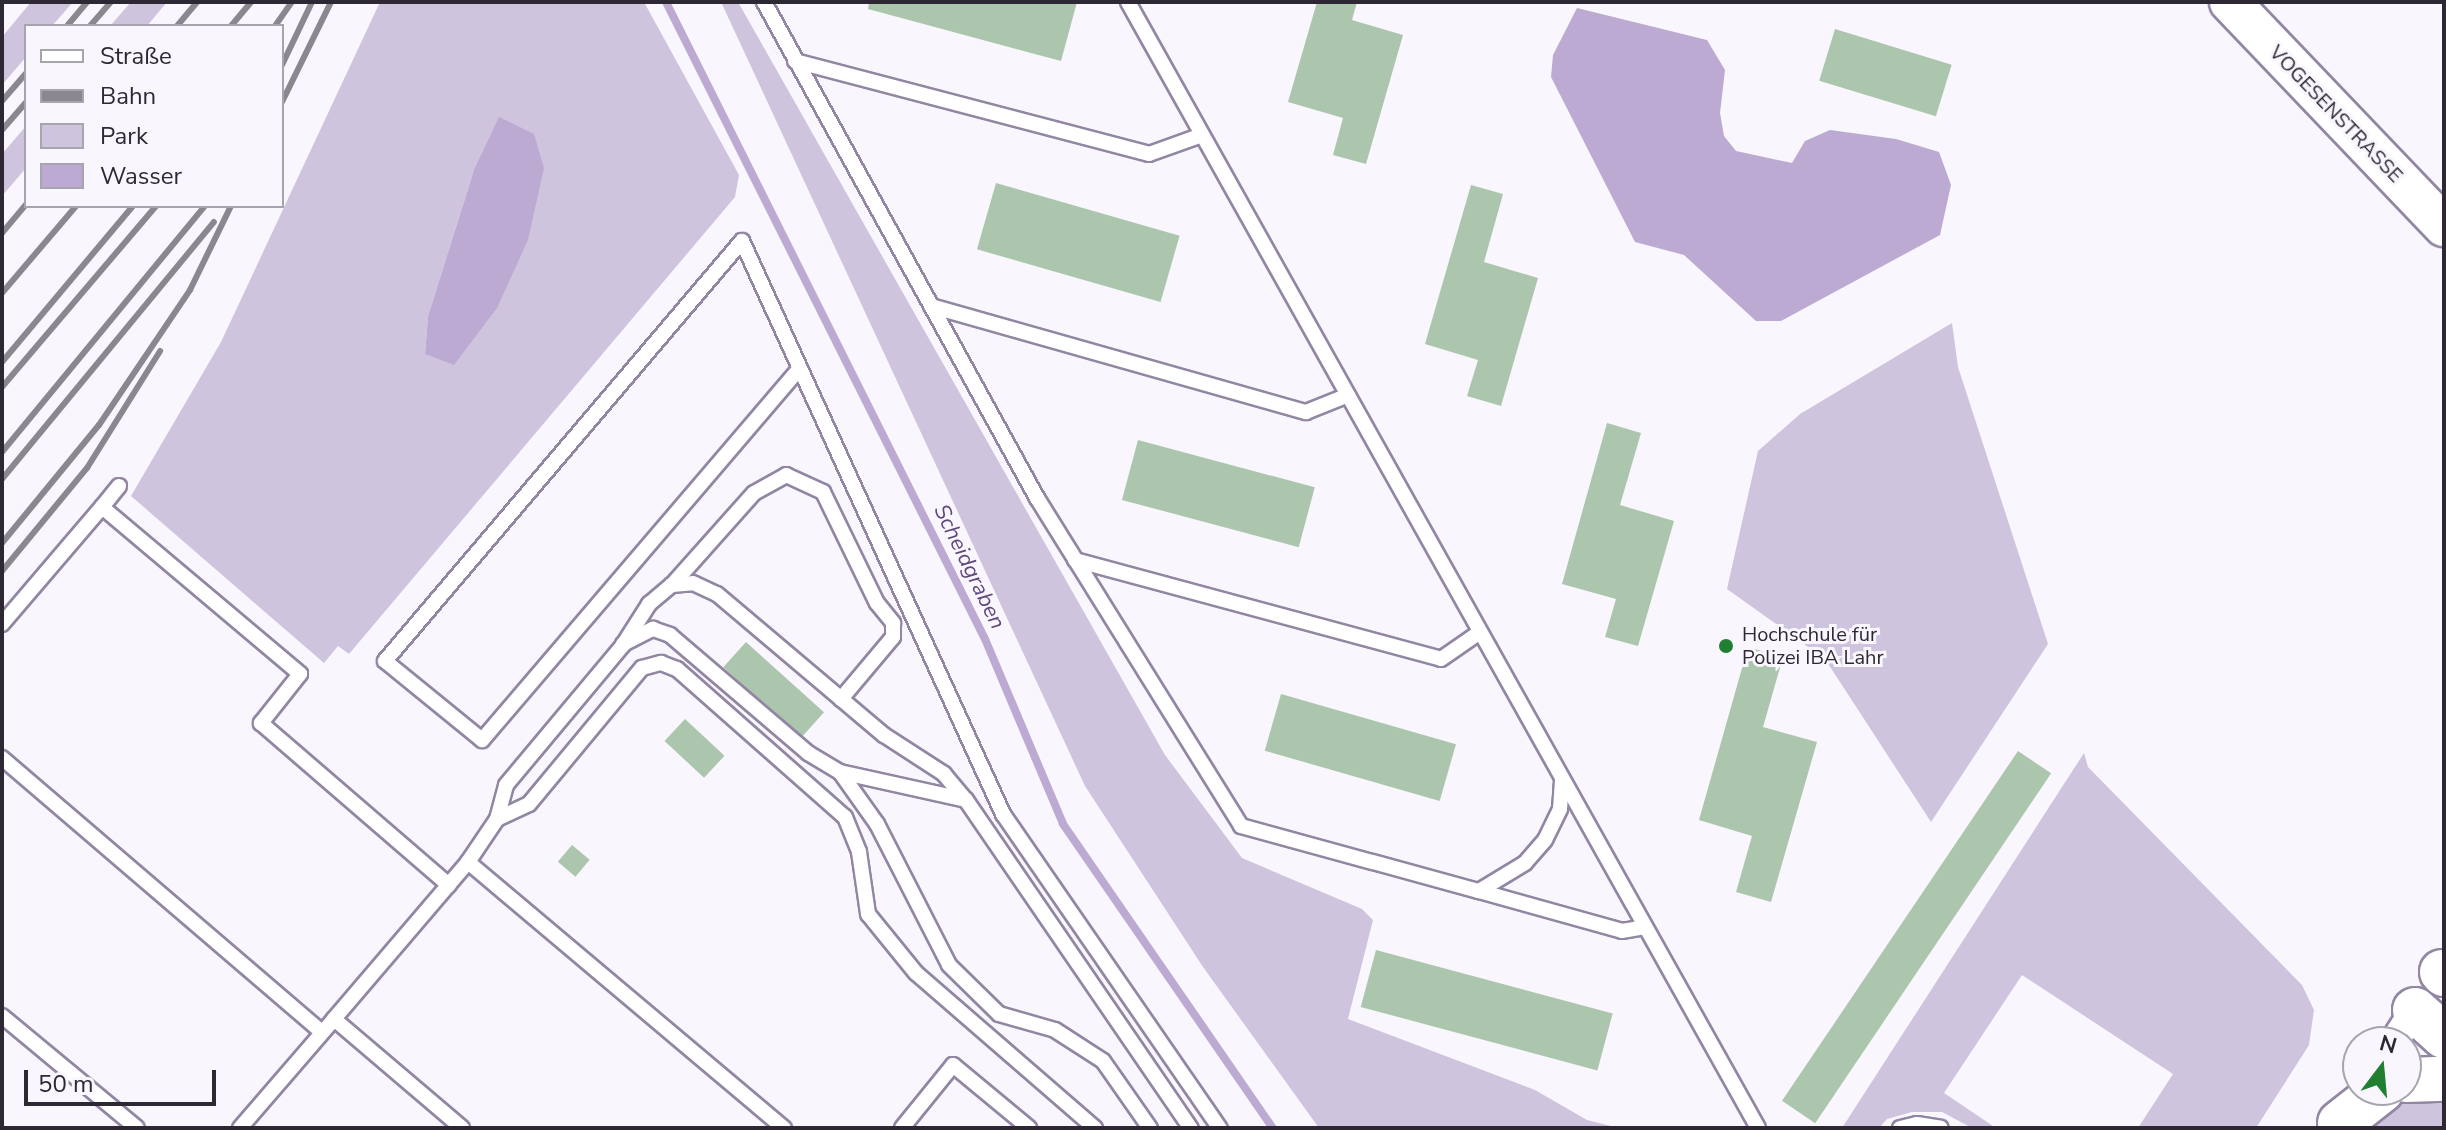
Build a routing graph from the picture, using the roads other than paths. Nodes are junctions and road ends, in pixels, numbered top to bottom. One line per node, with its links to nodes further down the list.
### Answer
1 (764, 2): 4 (lane)
2 (1128, 2): 5 (lane)
3 (2230, 2): 6 (street, VOGESENSTRASSE)
4 (795, 61): 5 (lane); 7 (lane)
5 (1202, 135): 9 (lane)
6 (2444, 226)
7 (931, 306): 9 (lane); 12 (lane)
8 (799, 369): 8 (lane); 43 (lane)
9 (1348, 395): 15 (lane)
10 (119, 486): 11 (lane)
11 (102, 507): 14 (lane); 24 (lane)
12 (1075, 560): 15 (lane); 25 (lane)
13 (672, 585): 16 (lane); 17 (lane); 17 (lane)
14 (2, 624)
15 (1480, 632): 20 (lane)
16 (623, 645): 19 (lane); 22 (lane)
17 (841, 699): 21 (lane)
18 (2, 758): 31 (lane)
19 (840, 772): 21 (lane); 41 (lane)
20 (1562, 779): 25 (lane); 26 (lane)
21 (966, 800): 42 (lane)
22 (497, 819): 23 (lane); 40 (lane)
23 (468, 862): 24 (lane); 37 (lane)
24 (449, 885): 29 (lane)
25 (1479, 891): 26 (lane)
26 (1645, 927): 44 (lane)
27 (2443, 972): 30 (street)
28 (2, 1016): 34 (lane)
29 (334, 1019): 31 (lane); 36 (lane)
30 (2418, 1026)
31 (322, 1032): 35 (lane)
32 (2444, 1079): 33 (main road)
33 (2422, 1080)
34 (137, 1128)
35 (240, 1128)
36 (462, 1128)
37 (784, 1128)
38 (902, 1128): 39 (lane)
39 (1029, 1128)
40 (1095, 1128)
41 (1150, 1128)
42 (1191, 1128)
43 (1220, 1128)
44 (1758, 1128)
45 (1900, 1128): 46 (lane)
46 (1941, 1128)

